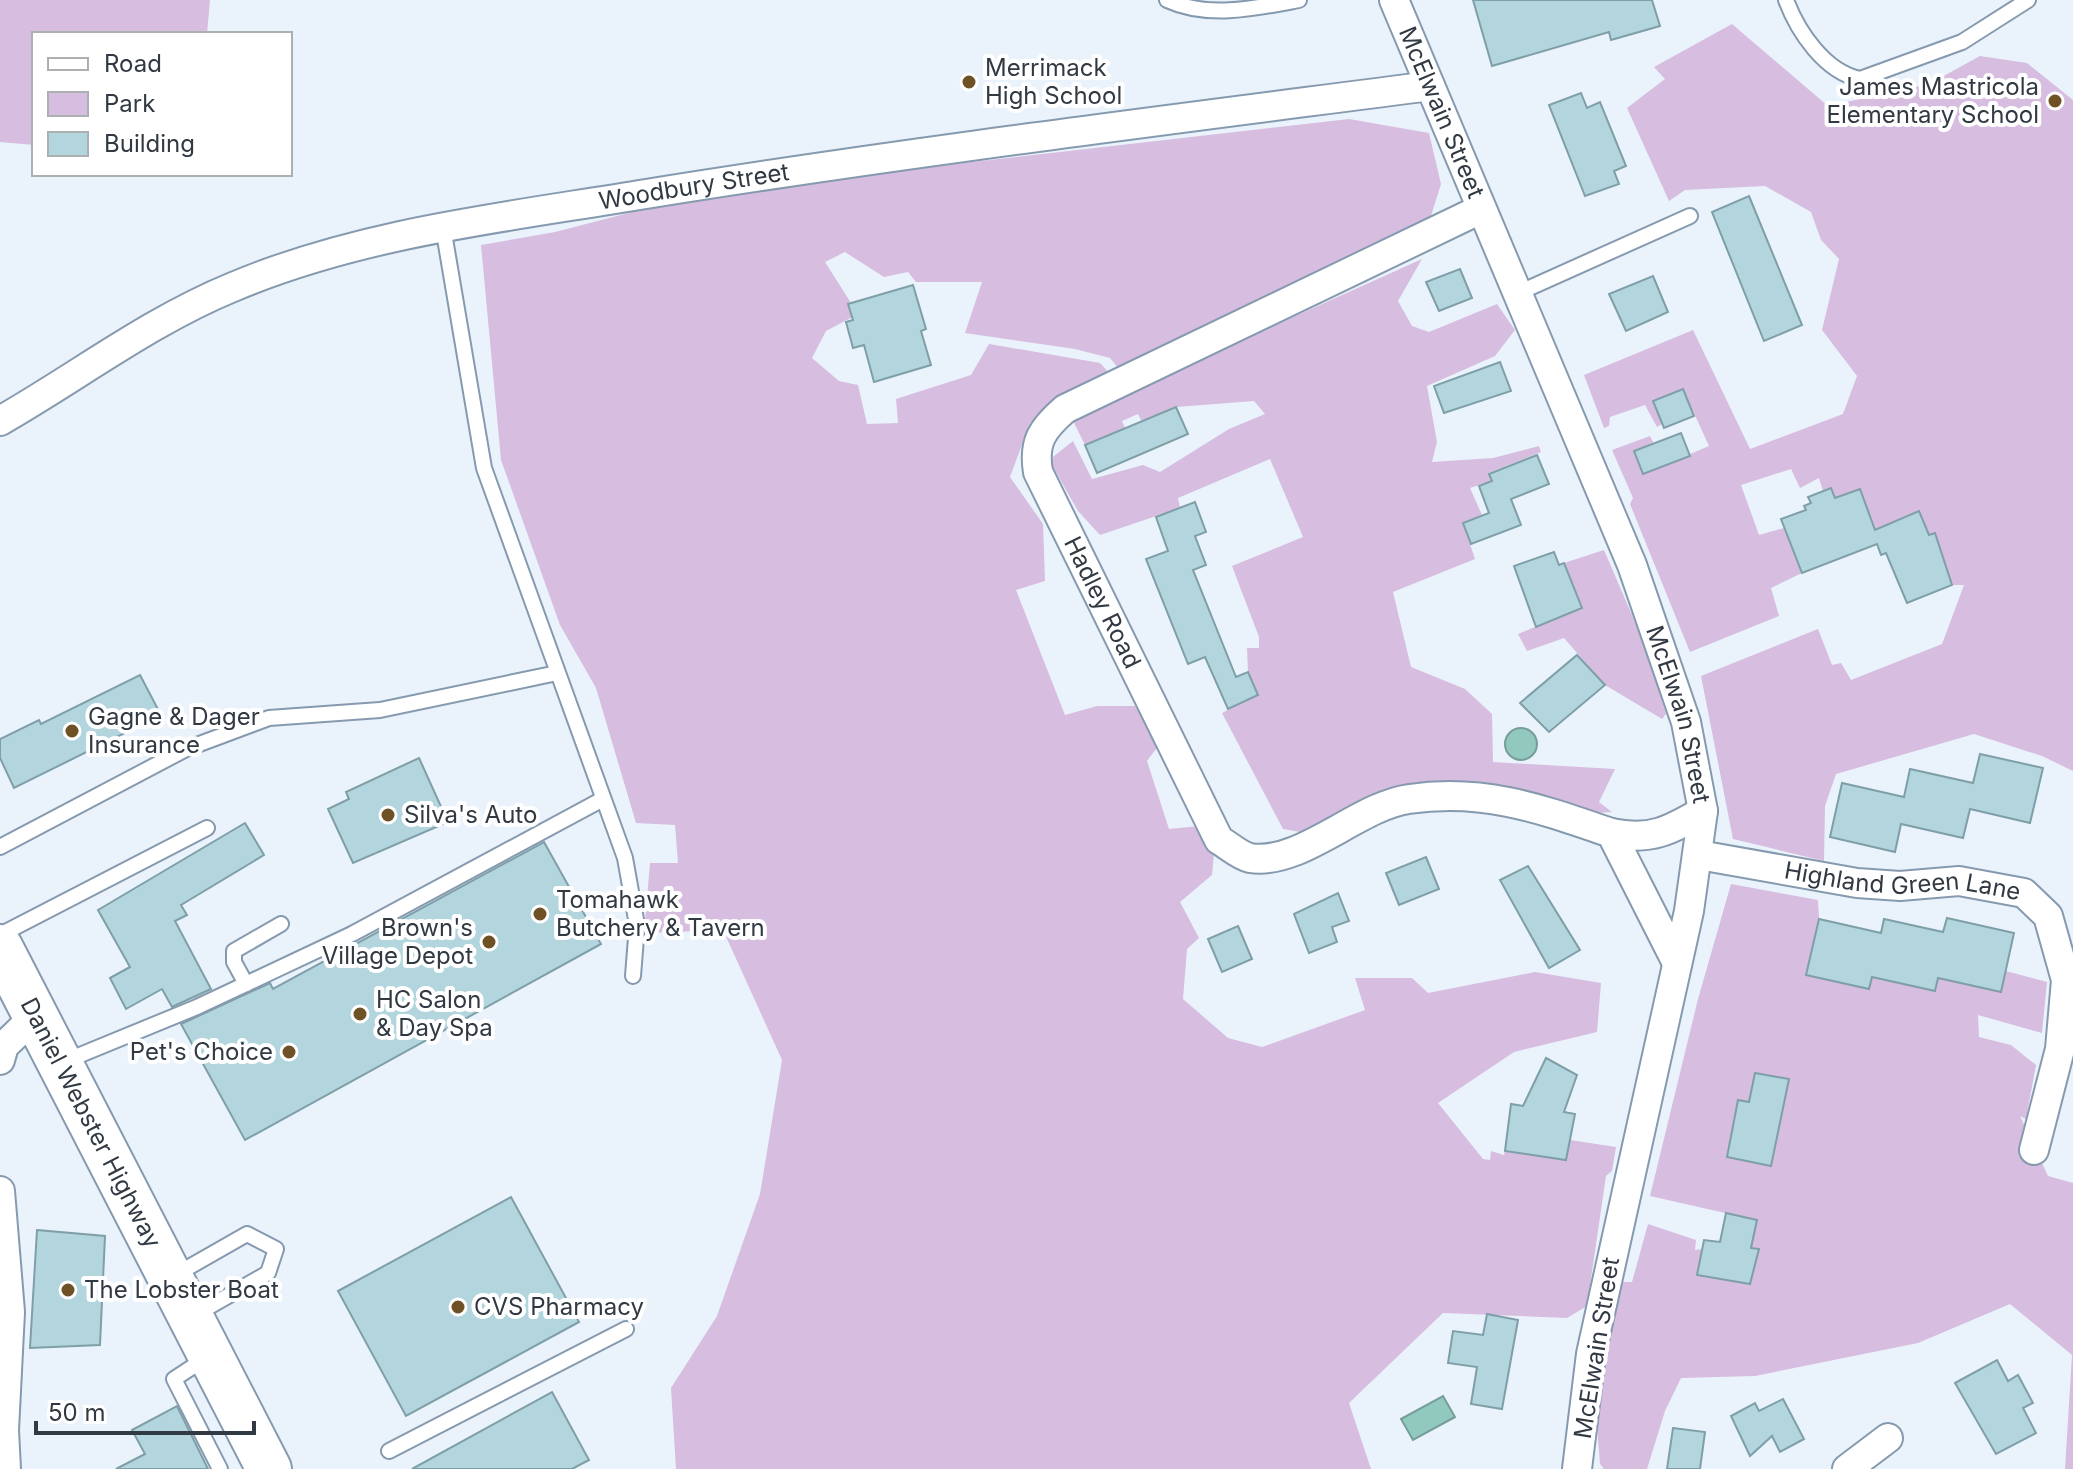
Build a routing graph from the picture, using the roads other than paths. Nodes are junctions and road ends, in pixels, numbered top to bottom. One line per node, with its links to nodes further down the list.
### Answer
1 (1167, 0): 2 (lane)
2 (1299, 0)
3 (1394, 0): 6 (street, McElwain Street)
4 (1786, 0): 5 (lane)
5 (2028, 0)
6 (1430, 86): 7 (street, McElwain Street); 9 (street, Woodbury Street)
7 (1481, 209): 10 (street, McElwain Street); 16 (street, Hadley Road)
8 (1690, 216): 10 (lane)
9 (443, 227): 11 (street, Woodbury Street); 12 (lane)
10 (1518, 293): 14 (street, McElwain Street)
11 (0, 421)
12 (557, 673): 13 (lane); 17 (lane)
13 (603, 799): 23 (lane); 24 (lane)
14 (1703, 811): 16 (street, Hadley Road); 18 (street, McElwain Street)
15 (207, 828): 20 (lane)
16 (1611, 833): 22 (street)
17 (0, 847)
18 (1699, 855): 22 (street, McElwain Street); 28 (street, Highland Green Lane)
19 (281, 924): 24 (lane)
20 (0, 935)
21 (0, 947): 25 (main road, Daniel Webster Highway)
22 (1677, 963): 39 (street, McElwain Street)
23 (633, 976)
24 (246, 984): 27 (lane)
25 (35, 1016): 26 (street); 27 (main road, Daniel Webster Highway)
26 (0, 1060)
27 (63, 1063): 30 (main road, Daniel Webster Highway)
28 (2034, 1150)
29 (0, 1191): 36 (street)
30 (171, 1277): 31 (main road, Daniel Webster Highway); 31 (lane)
31 (191, 1317): 33 (main road, Daniel Webster Highway)
32 (626, 1329): 35 (lane)
33 (210, 1355): 37 (lane); 38 (main road, Daniel Webster Highway)
34 (1888, 1438): 40 (street)
35 (389, 1451)
36 (6, 1469)
37 (220, 1469)
38 (269, 1469)
39 (1577, 1469)
40 (1847, 1469)

